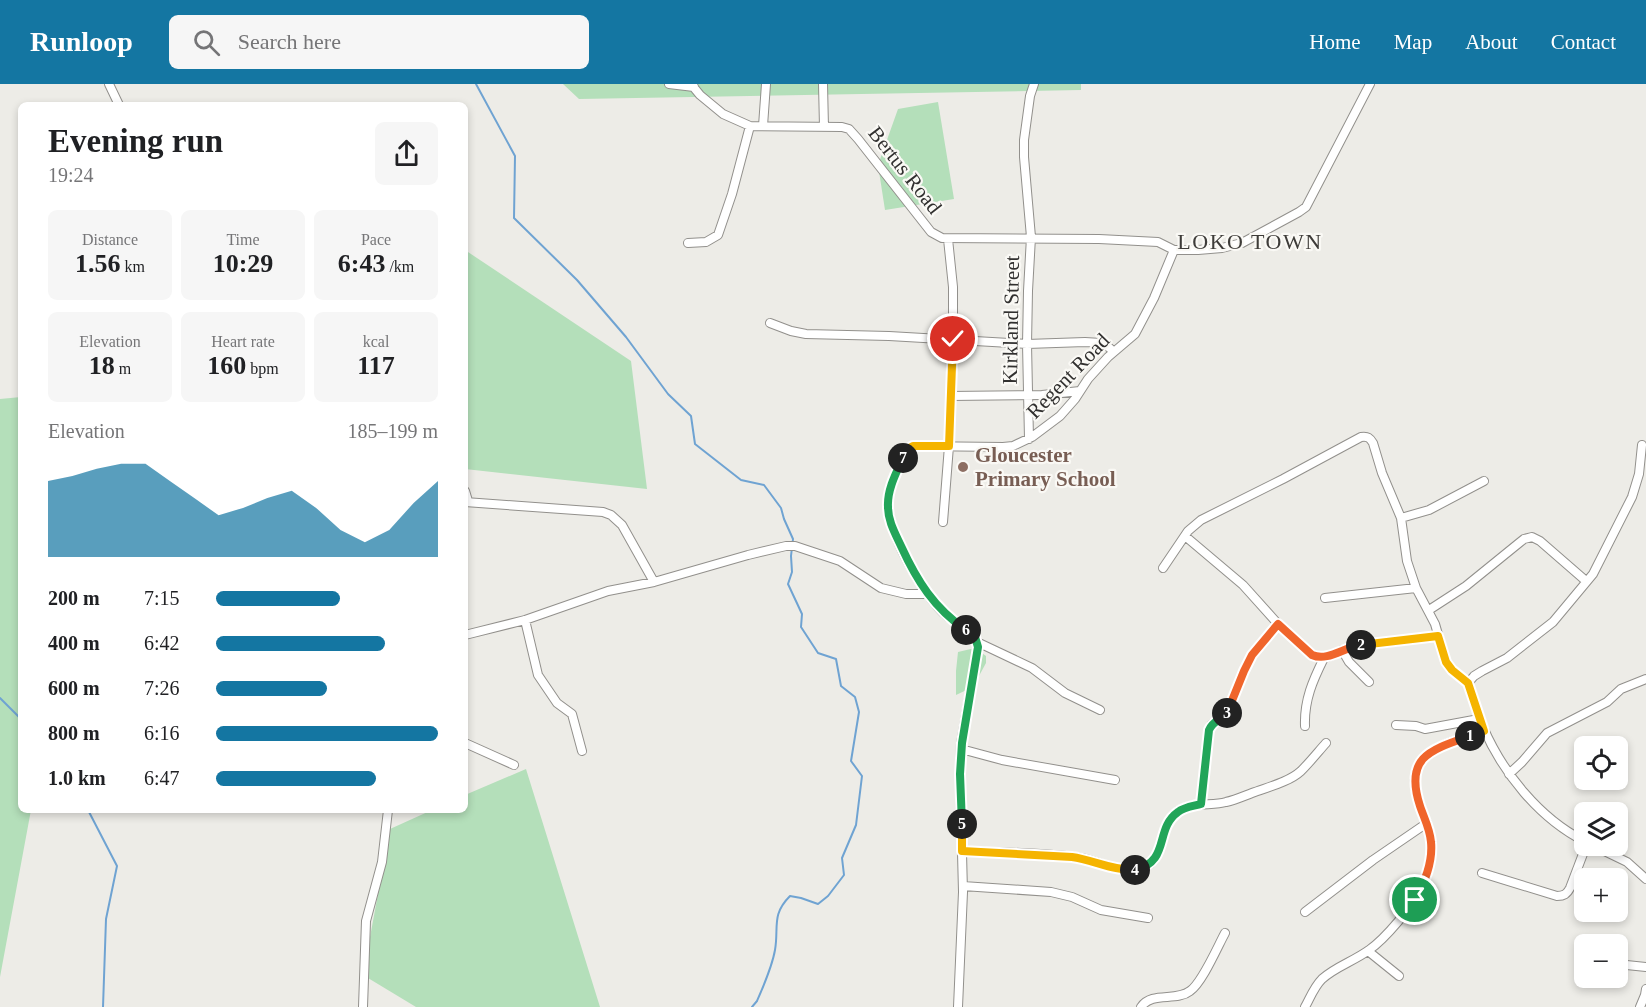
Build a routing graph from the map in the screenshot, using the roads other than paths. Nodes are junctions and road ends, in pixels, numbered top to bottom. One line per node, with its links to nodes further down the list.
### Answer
1 (109, 84): 8 (street)
2 (669, 84): 7 (street)
3 (766, 84): 10 (street)
4 (823, 84): 11 (street)
5 (1034, 84): 12 (street, Kirkland Street)
6 (1370, 84): 15 (street, Bertus Road)
7 (693, 86): 9 (street, Bertus Road)
8 (118, 102)
9 (750, 126): 10 (street, Bertus Road); 14 (street)
10 (763, 126): 11 (street, Bertus Road)
11 (824, 127): 13 (street, Bertus Road)
12 (1031, 237): 13 (street, Bertus Road); 15 (street, Bertus Road); 18 (street, Kirkland Street)
13 (948, 239): 17 (street)
14 (688, 243)
15 (1174, 250): 19 (street, Regent Road)
16 (770, 323): 17 (street)
17 (953, 339): 18 (street); 22 (street)
18 (1027, 344): 19 (street); 21 (street, Kirkland Street)
19 (1113, 351): 20 (street, Regent Road)
20 (1080, 391): 21 (street); 23 (street, Regent Road)
21 (1027, 395): 22 (street); 23 (street, Kirkland Street)
22 (950, 396): 25 (street)
23 (1029, 439): 25 (street, Regent Road)
24 (1642, 445): 32 (street)
25 (949, 446): 29 (street); 35 (street, Regent Road)
26 (1484, 481): 28 (street)
27 (468, 501): 33 (street)
28 (1401, 518): 30 (street); 34 (street)
29 (943, 522)
30 (1185, 536): 31 (street); 39 (street)
31 (1163, 568)
32 (1587, 581): 37 (street); 47 (street)
33 (654, 582): 35 (street); 38 (street)
34 (1416, 588): 36 (street); 37 (street)
35 (927, 594): 42 (street)
36 (1325, 598)
37 (1429, 610): 41 (street)
38 (525, 620): 40 (street); 56 (street)
39 (1278, 624): 44 (street); 60 (street)
40 (468, 632)
41 (1438, 636): 43 (street); 47 (street)
42 (978, 642): 48 (street); 55 (street)
43 (1342, 650): 44 (street); 46 (street)
44 (1324, 658): 51 (street)
45 (1646, 679): 58 (street)
46 (1369, 682)
47 (1468, 683): 49 (street)
48 (1100, 710)
49 (1479, 719): 50 (street); 52 (street)
50 (1396, 725)
51 (1305, 726)
52 (1484, 731): 58 (street); 62 (street)
53 (1326, 743): 60 (street)
54 (468, 744): 57 (street)
55 (961, 749): 59 (street); 64 (street)
56 (582, 751)
57 (514, 765)
58 (1509, 774): 63 (street)
59 (1115, 780)
60 (1201, 804): 64 (street)
61 (388, 813): 78 (street)
62 (1427, 823): 70 (street); 73 (street)
63 (1574, 836)
64 (962, 851): 69 (street)
65 (1582, 856): 67 (street)
66 (1615, 856): 68 (street)
67 (1482, 873)
68 (1646, 879)
69 (963, 886): 71 (street); 79 (street)
70 (1305, 912)
71 (1148, 918)
72 (1225, 933): 80 (street)
73 (1368, 951): 76 (street); 81 (street)
74 (1628, 965): 75 (street)
75 (1646, 967)
76 (1399, 976)
77 (1646, 989): 82 (street)
78 (363, 1007)
79 (958, 1007)
80 (1142, 1007)
81 (1305, 1007)
82 (1640, 1007)

